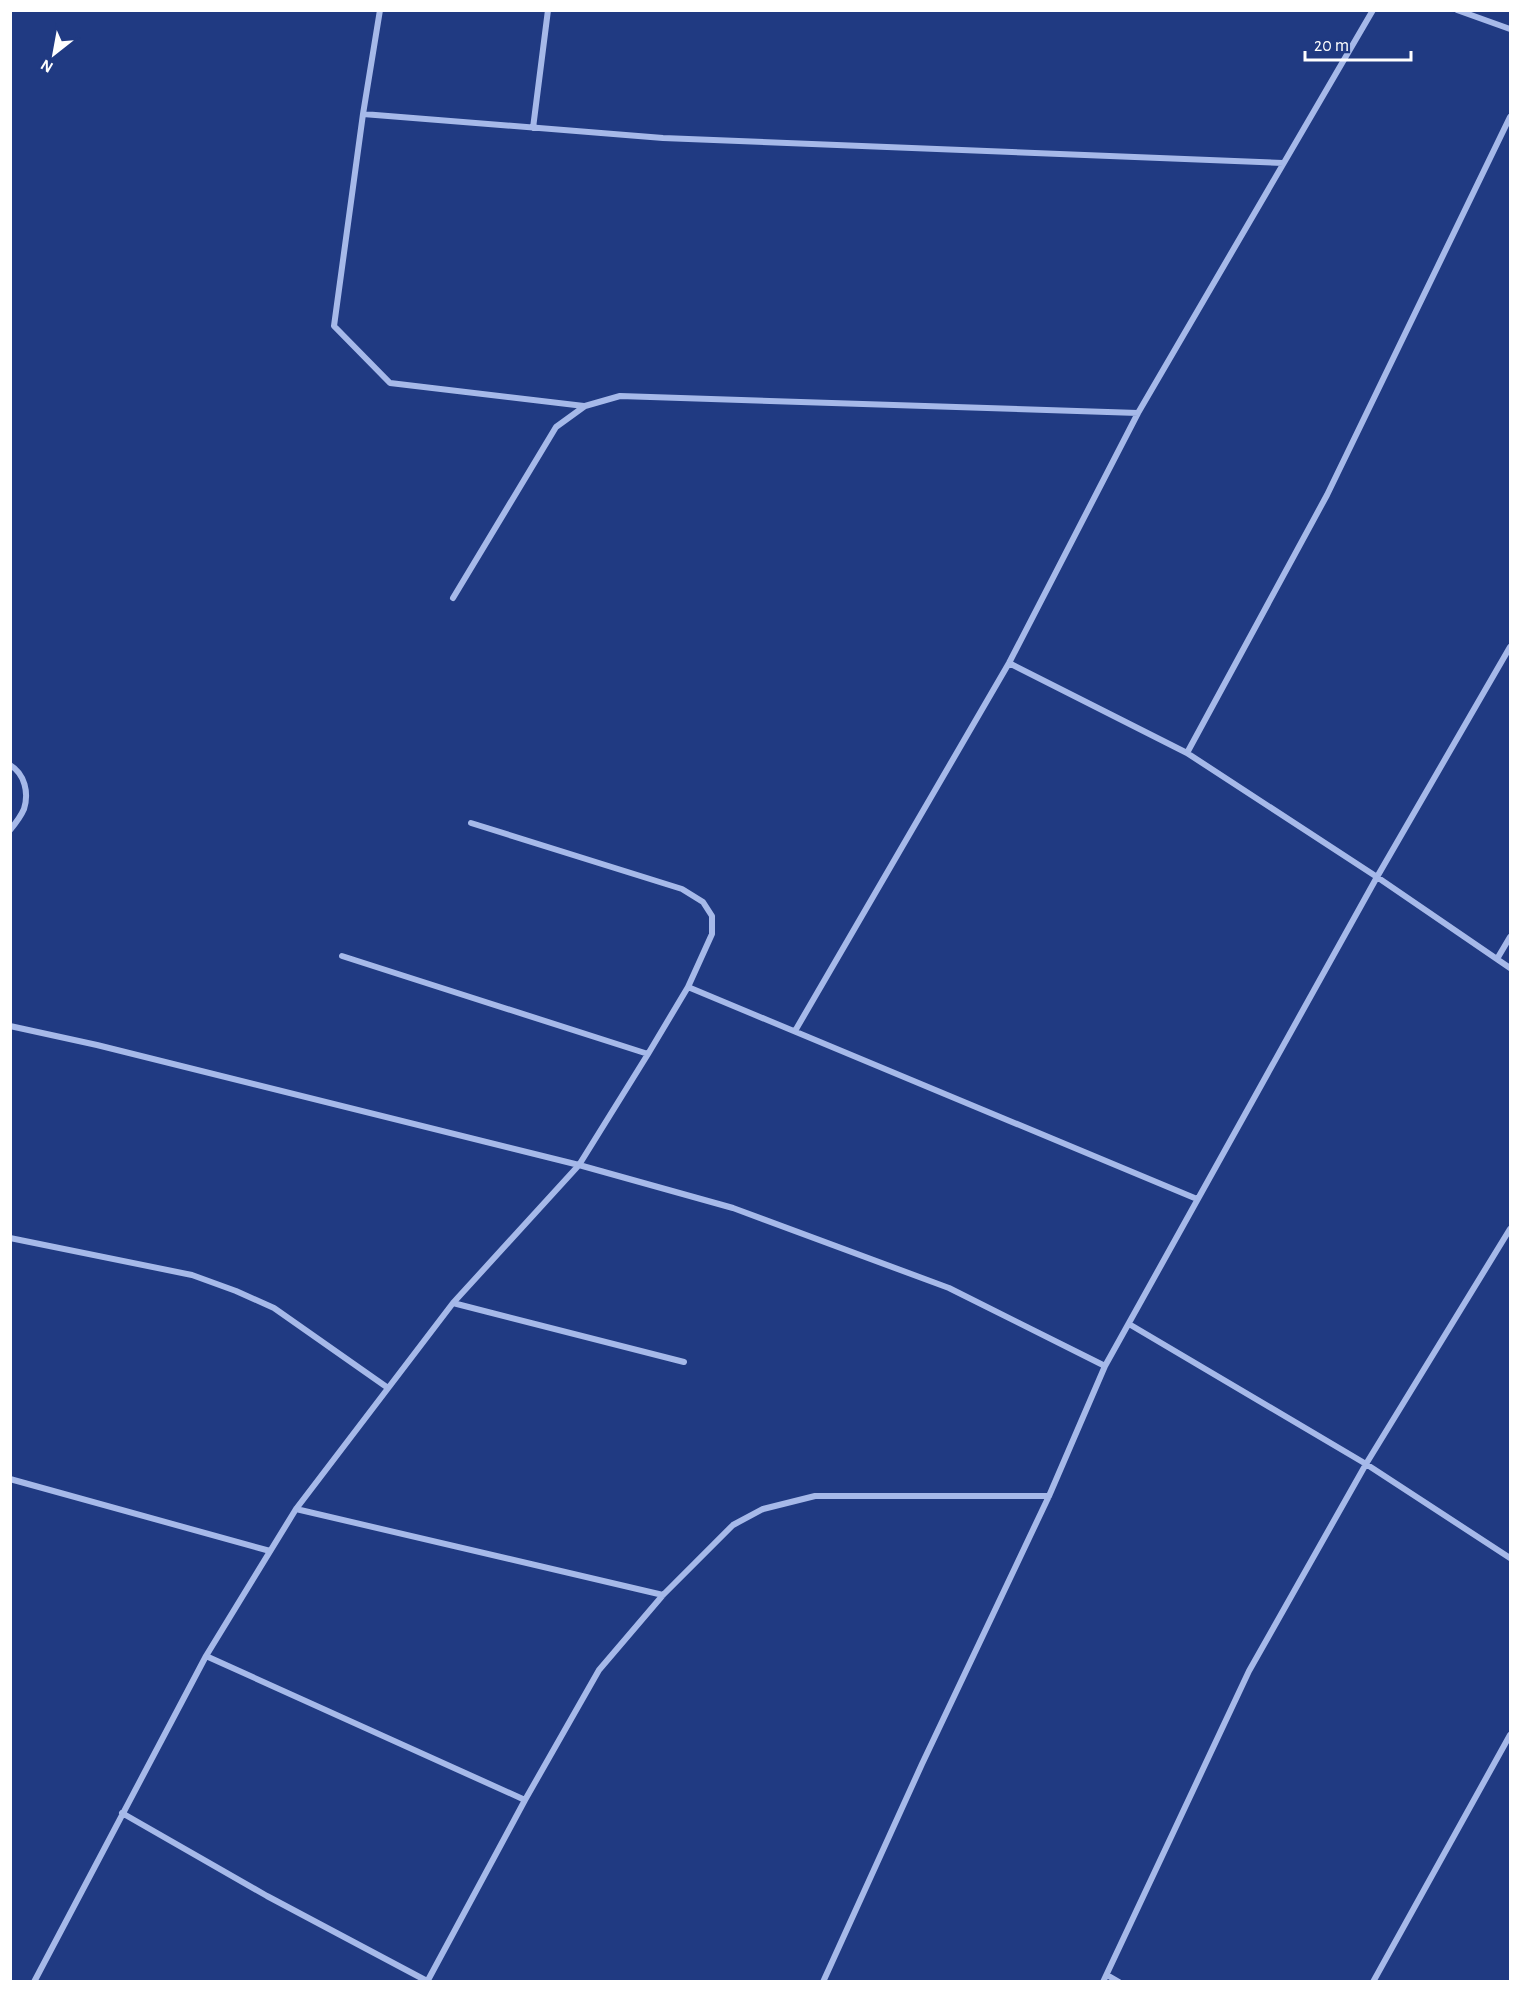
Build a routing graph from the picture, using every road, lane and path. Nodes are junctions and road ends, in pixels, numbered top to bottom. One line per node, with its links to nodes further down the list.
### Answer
1 (380, 10): 6 (street)
2 (548, 10): 8 (street)
3 (1372, 10): 9 (street)
4 (1457, 10): 5 (street)
5 (1510, 29)
6 (363, 114): 8 (street); 10 (street)
7 (1510, 117): 15 (street)
8 (533, 128): 9 (street)
9 (1283, 163): 11 (street)
10 (585, 406): 11 (street); 12 (street)
11 (1138, 413): 14 (street)
12 (453, 598)
13 (1510, 647): 19 (street)
14 (1009, 663): 15 (street); 26 (street)
15 (1188, 753): 19 (street)
16 (10, 765): 18 (street)
17 (471, 824): 24 (street)
18 (10, 830)
19 (1377, 877): 22 (street); 29 (street)
20 (1510, 937): 22 (street)
21 (342, 956): 27 (street)
22 (1497, 959): 23 (street)
23 (1510, 968)
24 (688, 987): 26 (street); 27 (street)
25 (10, 1026): 28 (street)
26 (795, 1031): 29 (street)
27 (648, 1054): 28 (street)
28 (579, 1165): 32 (street); 35 (street)
29 (1197, 1199): 33 (street)
30 (1510, 1229): 37 (street)
31 (10, 1238): 36 (street)
32 (453, 1303): 34 (street); 36 (street)
33 (1129, 1324): 35 (street); 37 (street)
34 (684, 1362)
35 (1105, 1366): 39 (street)
36 (388, 1388): 40 (street)
37 (1366, 1464): 42 (street); 48 (street)
38 (10, 1479): 41 (street)
39 (1049, 1496): 43 (street); 51 (street)
40 (296, 1509): 41 (street); 43 (street)
41 (270, 1551): 44 (street)
42 (1510, 1558)
43 (663, 1595): 46 (street)
44 (206, 1656): 46 (street); 47 (street)
45 (1510, 1735): 53 (street)
46 (525, 1800): 49 (street)
47 (122, 1813): 49 (street); 50 (street)
48 (1105, 1978): 52 (street)
49 (427, 1981)
50 (34, 1982)
51 (823, 1982)
52 (1119, 1982)
53 (1373, 1982)

